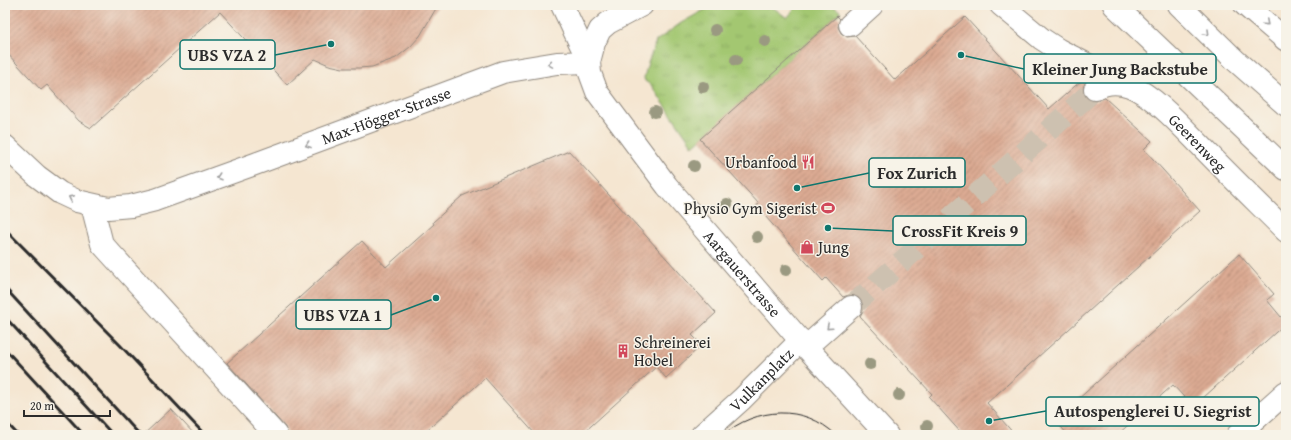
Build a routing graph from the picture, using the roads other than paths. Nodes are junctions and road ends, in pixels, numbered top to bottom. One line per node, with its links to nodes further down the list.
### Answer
1 (562, 5): 10 (main road)
2 (642, 5): 10 (main road)
3 (872, 5): 8 (main road)
4 (1001, 5): 15 (main road, Geerenweg)
5 (1114, 5): 13 (main road)
6 (1179, 5): 11 (main road, one-way to 11)
7 (1245, 5): 9 (main road, one-way to 9)
8 (850, 25)
9 (1286, 40)
10 (589, 62): 14 (main road, Max-Högger-Strasse, one-way to 14); 17 (main road, Aargauerstrasse)
11 (1286, 105)
12 (5, 146): 14 (main road, one-way to 12)
13 (1286, 169)
14 (100, 206): 19 (main road)
15 (1286, 231)
16 (851, 306): 17 (main road, Vulkanplatz, one-way to 17)
17 (804, 343): 20 (main road, Vulkanplatz); 21 (main road, Aargauerstrasse)
18 (1286, 392): 22 (main road)
19 (276, 435)
20 (702, 435)
21 (887, 435)
22 (1238, 435)

